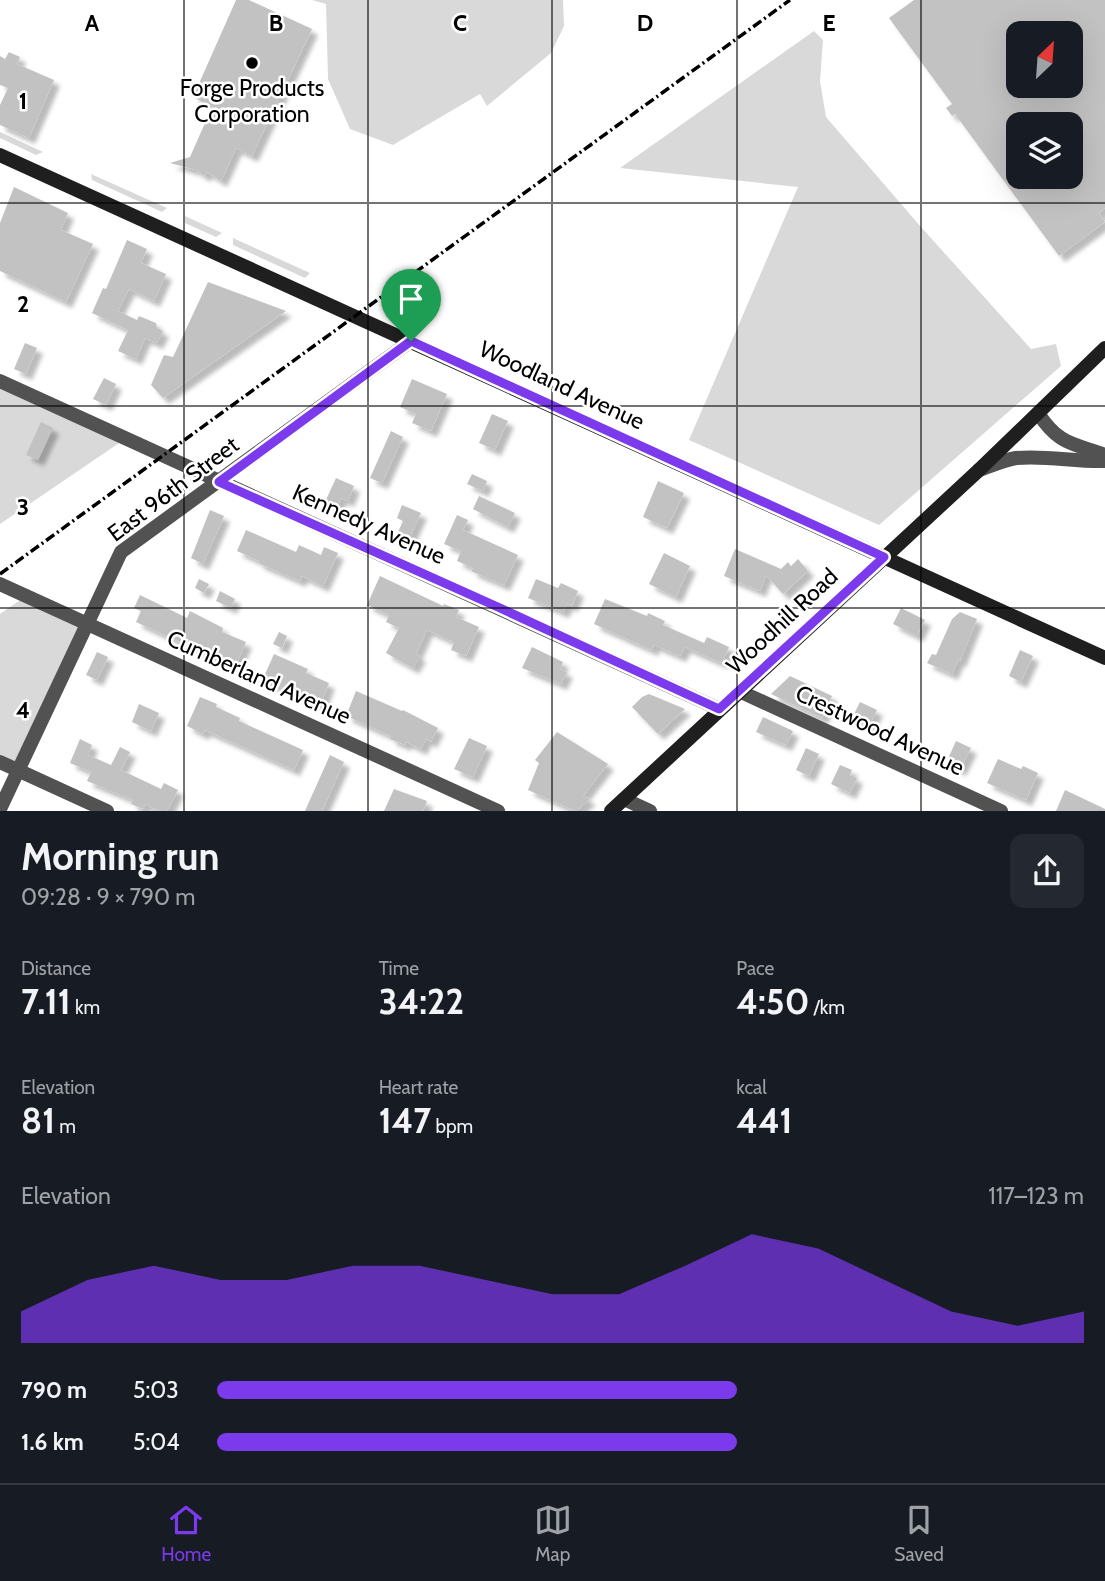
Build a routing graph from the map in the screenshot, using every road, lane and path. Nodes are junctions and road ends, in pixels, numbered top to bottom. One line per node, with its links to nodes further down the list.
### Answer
1 (0, 155): 2 (main road, Woodland Avenue)
2 (411, 341): 9 (street, East 96th Street); 10 (main road, Woodland Avenue)
3 (1105, 348): 5 (main road, Woodhill Road)
4 (0, 381): 9 (street, Kennedy Avenue)
5 (1038, 413): 6 (street); 8 (main road, Woodhill Road)
6 (1105, 455)
7 (1105, 461): 8 (street)
8 (979, 470): 10 (main road, Woodhill Road)
9 (219, 482): 12 (street, East 96th Street); 15 (street, Kennedy Avenue)
10 (884, 557): 13 (main road, Woodland Avenue); 14 (main road, Woodhill Road)
11 (0, 584): 12 (street, Cumberland Avenue)
12 (87, 624): 17 (street, East 96th Street); 21 (street, Cumberland Avenue)
13 (1105, 659)
14 (740, 691): 15 (main road, Woodhill Road); 24 (street, Crestwood Avenue)
15 (719, 709): 18 (main road, Woodhill Road)
16 (0, 762): 17 (street)
17 (18, 771): 19 (street, East 96th Street); 20 (street)
18 (624, 799): 22 (main road, Woodhill Road); 23 (street)
19 (0, 809)
20 (107, 811)
21 (498, 811)
22 (611, 811)
23 (650, 811)
24 (1001, 811)

